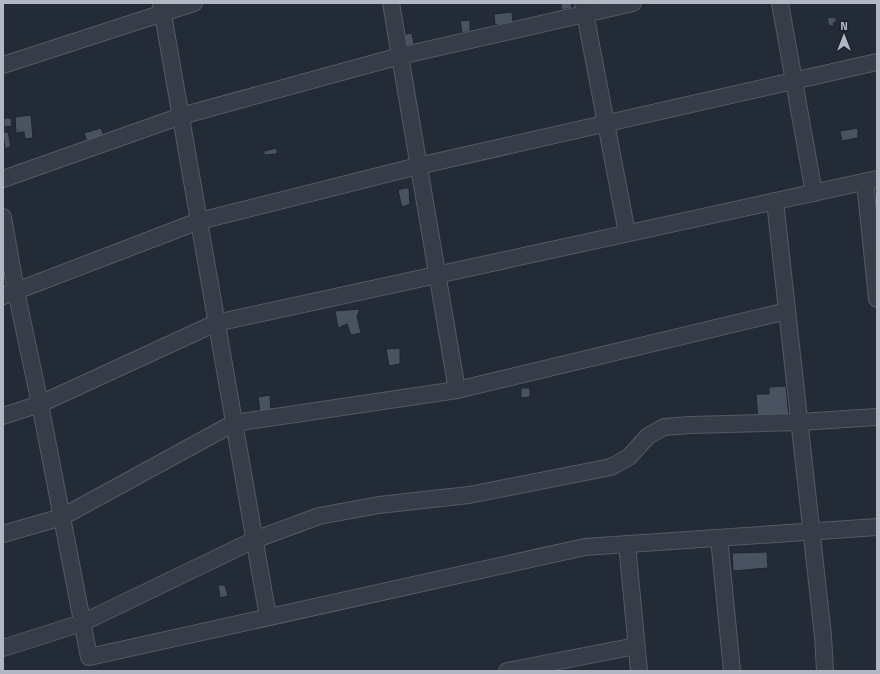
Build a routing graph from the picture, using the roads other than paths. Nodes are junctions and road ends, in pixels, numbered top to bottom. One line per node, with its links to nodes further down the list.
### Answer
1 (194, 3): 5 (street)
2 (391, 3): 7 (street)
3 (633, 3): 6 (street)
4 (780, 3): 10 (street)
5 (162, 8): 9 (street); 11 (street)
6 (584, 8): 7 (street); 12 (street)
7 (400, 56): 11 (street); 13 (street)
8 (877, 62): 10 (street)
9 (3, 65)
10 (794, 80): 12 (street); 16 (street)
11 (181, 116): 14 (street); 19 (street)
12 (606, 123): 13 (street); 20 (street)
13 (418, 166): 19 (street); 21 (street)
14 (3, 179)
15 (871, 181): 16 (street); 23 (street)
16 (814, 193): 17 (street)
17 (776, 201): 20 (street); 24 (street)
18 (3, 217): 22 (street)
19 (199, 221): 22 (street); 25 (street)
20 (627, 233): 21 (street)
21 (437, 275): 25 (street); 26 (street)
22 (9, 294): 27 (street)
23 (877, 299)
24 (787, 310): 26 (street); 30 (street)
25 (216, 322): 27 (street); 31 (street)
26 (457, 390): 31 (street)
27 (40, 404): 28 (street); 32 (street)
28 (3, 416)
29 (877, 417): 30 (street)
30 (800, 422): 34 (street); 37 (street)
31 (234, 423): 32 (street); 37 (street)
32 (62, 517): 35 (street); 40 (street)
33 (877, 527): 34 (street)
34 (812, 531): 36 (street); 46 (street)
35 (3, 534)
36 (719, 538): 38 (street); 45 (street)
37 (254, 540): 39 (street); 40 (street)
38 (627, 544): 39 (street); 41 (street)
39 (268, 617): 40 (street)
40 (82, 623): 42 (street)
41 (636, 646): 43 (street); 44 (street)
42 (3, 648)
43 (507, 671)
44 (639, 671)
45 (732, 671)
46 (825, 671)

